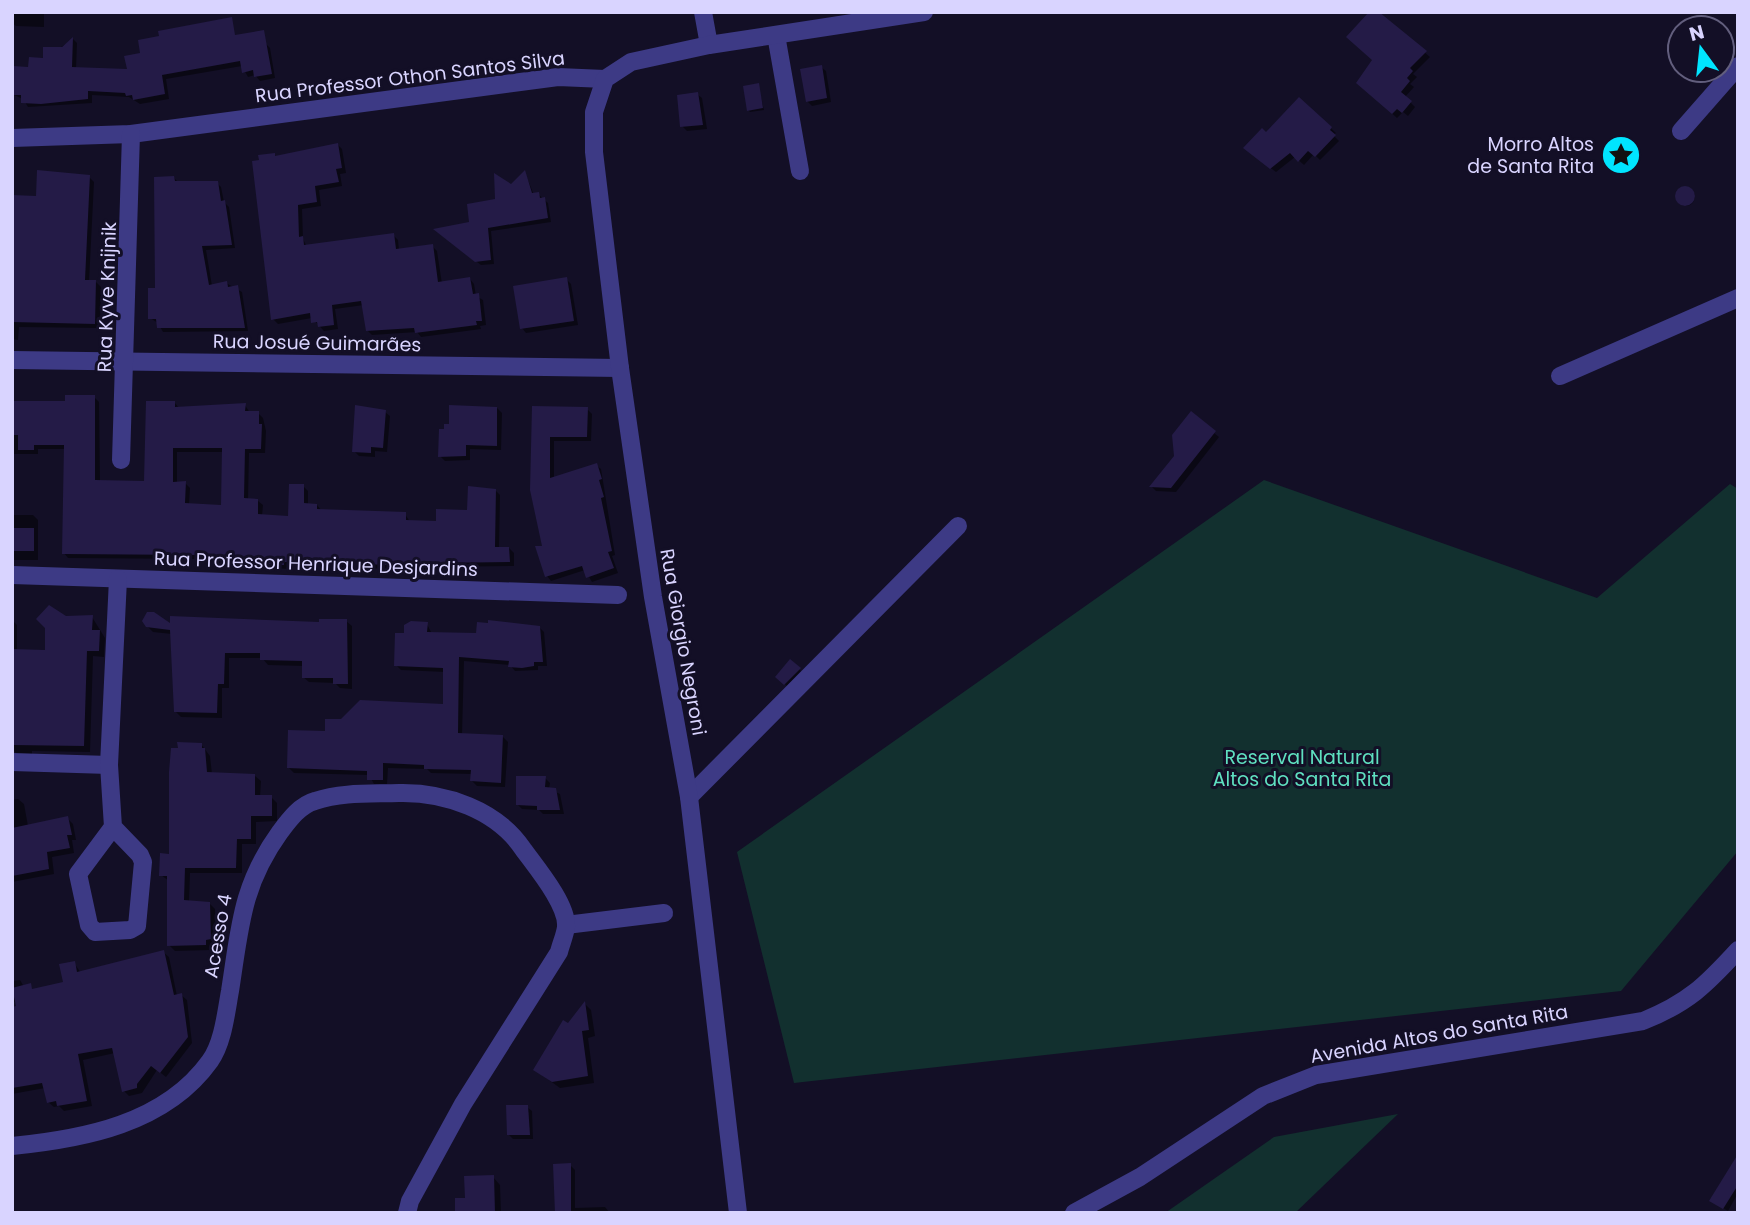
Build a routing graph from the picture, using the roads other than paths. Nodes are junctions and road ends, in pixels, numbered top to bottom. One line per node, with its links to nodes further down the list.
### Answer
1 (703, 12): 5 (street)
2 (924, 12): 3 (street)
3 (889, 15): 4 (street)
4 (776, 35): 5 (street); 11 (street)
5 (709, 45): 7 (street)
6 (1738, 66): 8 (street)
7 (605, 79): 9 (street, Rua Professor Othon Santos Silva); 15 (street, Rua Giorgio Negroni)
8 (1681, 131)
9 (131, 134): 10 (street, Rua Professor Othon Santos Silva); 14 (street, Rua Kyve Knijnik)
10 (12, 138)
11 (800, 171)
12 (1738, 298): 16 (street)
13 (12, 360): 14 (street, Rua Josué Guimarães)
14 (126, 362): 15 (street, Rua Josué Guimarães); 17 (street, Rua Kyve Knijnik)
15 (620, 368): 24 (street, Rua Giorgio Negroni)
16 (1560, 376)
17 (121, 460)
18 (958, 526): 24 (street)
19 (12, 575): 20 (street, Rua Professor Henrique Desjardins)
20 (118, 579): 21 (street, Rua Professor Henrique Desjardins); 23 (street)
21 (618, 596)
22 (12, 762): 23 (street)
23 (110, 765): 25 (street)
24 (690, 797): 31 (street, Rua Giorgio Negroni)
25 (113, 827): 25 (street)
26 (664, 913): 27 (street)
27 (566, 925): 29 (street, Acesso 4); 30 (street)
28 (1738, 950): 32 (street, Avenida Altos do Santa Rita)
29 (12, 1146)
30 (407, 1213)
31 (738, 1213)
32 (1074, 1213)

